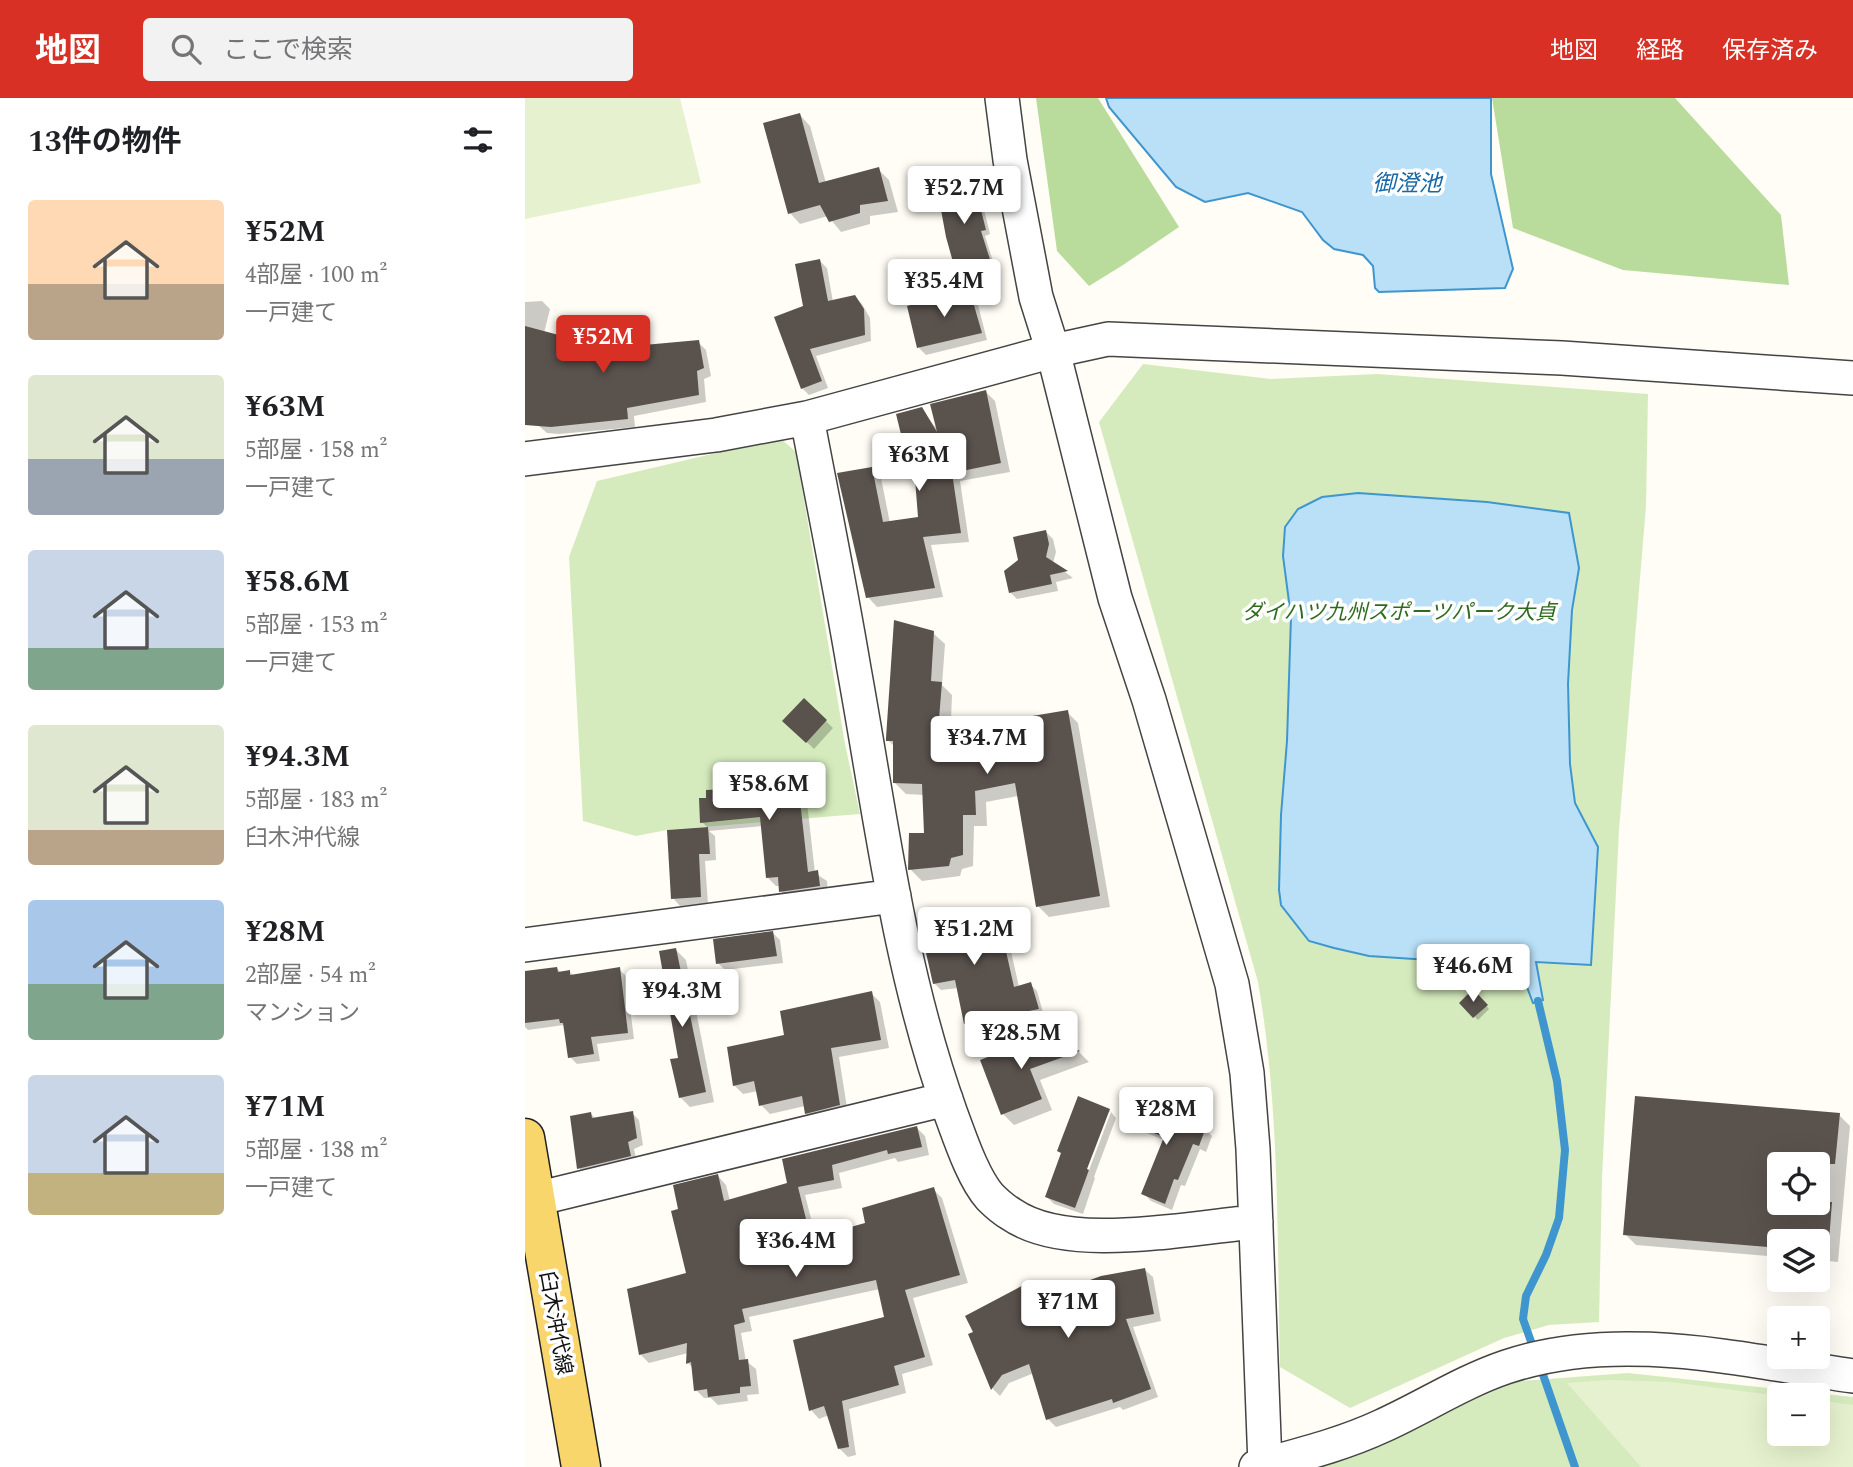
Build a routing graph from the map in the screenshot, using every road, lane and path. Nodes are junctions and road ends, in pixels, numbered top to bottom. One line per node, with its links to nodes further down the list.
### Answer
1 (1002, 98): 2 (street)
2 (1053, 351): 3 (street); 4 (street); 11 (street)
3 (1853, 378)
4 (807, 418): 5 (street); 6 (street)
5 (525, 460)
6 (894, 896): 7 (street); 8 (street)
7 (525, 944)
8 (946, 1099): 10 (street); 11 (street)
9 (525, 1138): 10 (main road, 臼木沖代線)
10 (535, 1199): 14 (main road, 臼木沖代線)
11 (1257, 1222): 13 (street)
12 (1853, 1376): 13 (street)
13 (1260, 1466)
14 (581, 1467)

